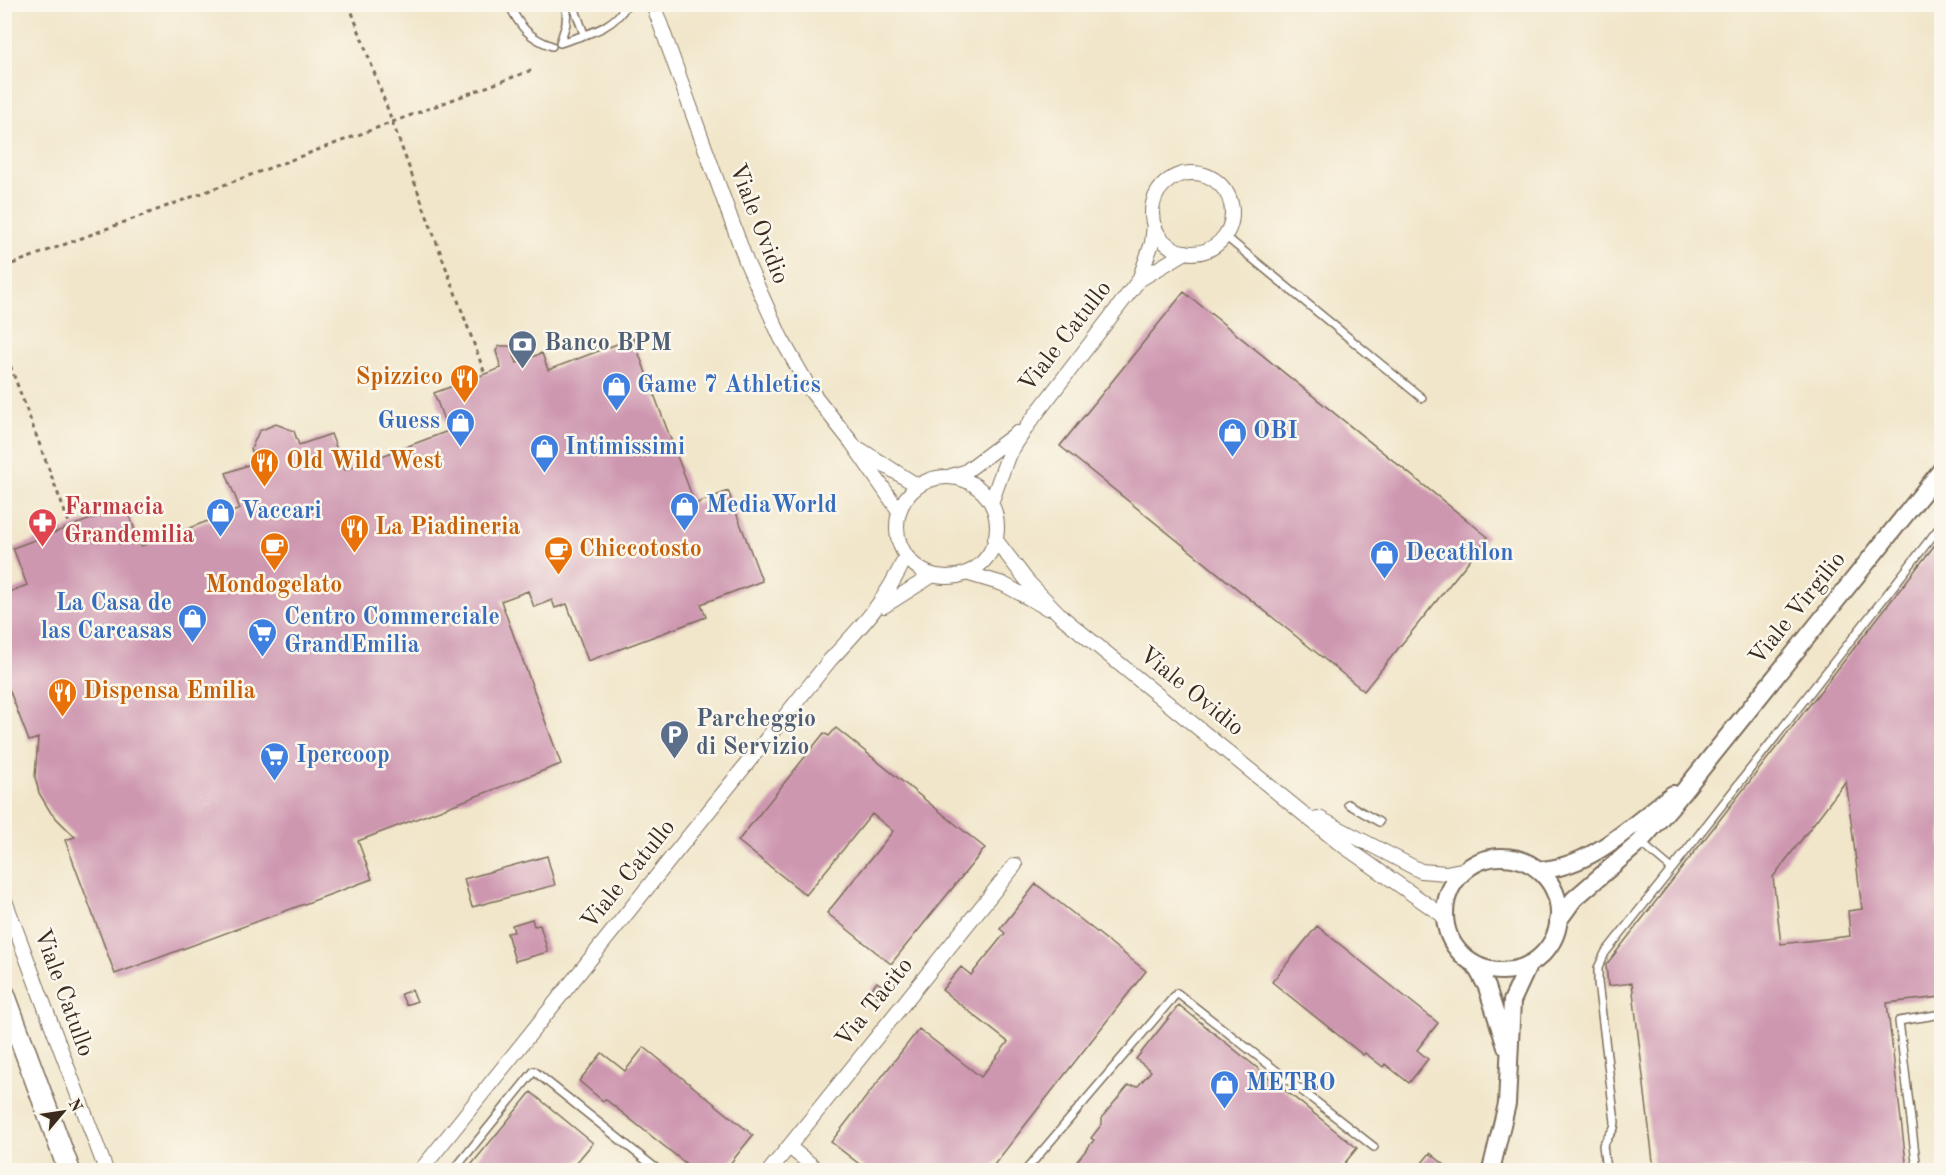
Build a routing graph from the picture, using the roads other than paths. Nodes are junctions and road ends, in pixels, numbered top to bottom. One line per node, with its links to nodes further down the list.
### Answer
1 (509, 4): 7 (lane)
2 (567, 4): 6 (lane)
3 (573, 4): 6 (lane)
4 (627, 4): 6 (lane)
5 (653, 4): 14 (street, Viale Ovidio)
6 (584, 34)
7 (552, 46)
8 (1154, 225): 9 (street, Viale Catullo); 10 (street); 11 (street, Viale Catullo)
9 (1225, 236): 10 (street, Viale Catullo); 12 (lane)
10 (1186, 252): 11 (street, Viale Catullo)
11 (1139, 280): 13 (street, Viale Catullo)
12 (1422, 398)
13 (1030, 422): 16 (street, Viale Catullo); 18 (street, Viale Catullo)
14 (852, 443): 17 (street, Viale Ovidio); 19 (street, Viale Ovidio)
15 (1941, 471): 27 (street, Viale Virgilio)
16 (949, 477): 17 (street); 18 (street)
17 (918, 486): 19 (street)
18 (991, 503): 21 (street)
19 (899, 511): 22 (street)
20 (1941, 524): 34 (lane)
21 (995, 539): 23 (street); 26 (street, Viale Ovidio)
22 (906, 556): 24 (street); 25 (street, Viale Catullo)
23 (966, 573): 24 (street); 26 (street, Viale Ovidio)
24 (933, 575): 25 (street, Viale Catullo)
25 (877, 610): 48 (street, Viale Catullo)
26 (1062, 617): 28 (street, Viale Ovidio)
27 (1693, 779): 31 (street, Viale Virgilio); 35 (street, Viale Virgilio)
28 (1291, 802): 33 (street, Viale Ovidio); 37 (street, Viale Ovidio)
29 (1348, 804): 30 (lane)
30 (1379, 822)
31 (1640, 842): 34 (lane); 38 (street, Viale Virgilio)
32 (1015, 865): 44 (street, Via Tacito)
33 (1466, 869): 35 (street); 37 (street)
34 (1672, 869): 56 (lane)
35 (1539, 870): 38 (street)
36 (4, 898): 47 (street, Viale Catullo)
37 (1445, 917): 40 (street)
38 (1558, 921): 39 (street)
39 (1529, 964): 40 (street); 43 (street)
40 (1475, 965): 43 (street)
41 (4, 994): 46 (main road)
42 (1941, 1014): 57 (lane)
43 (1509, 1065): 54 (street)
44 (789, 1147): 51 (street, Via Tacito); 52 (street)
45 (1374, 1147): 53 (lane)
46 (69, 1170)
47 (106, 1170)
48 (421, 1170)
49 (454, 1170): 50 (lane)
50 (658, 1170)
51 (770, 1170)
52 (818, 1170)
53 (1026, 1170)
54 (1491, 1170)
55 (1588, 1170): 56 (lane)
56 (1605, 1170)
57 (1917, 1170)

